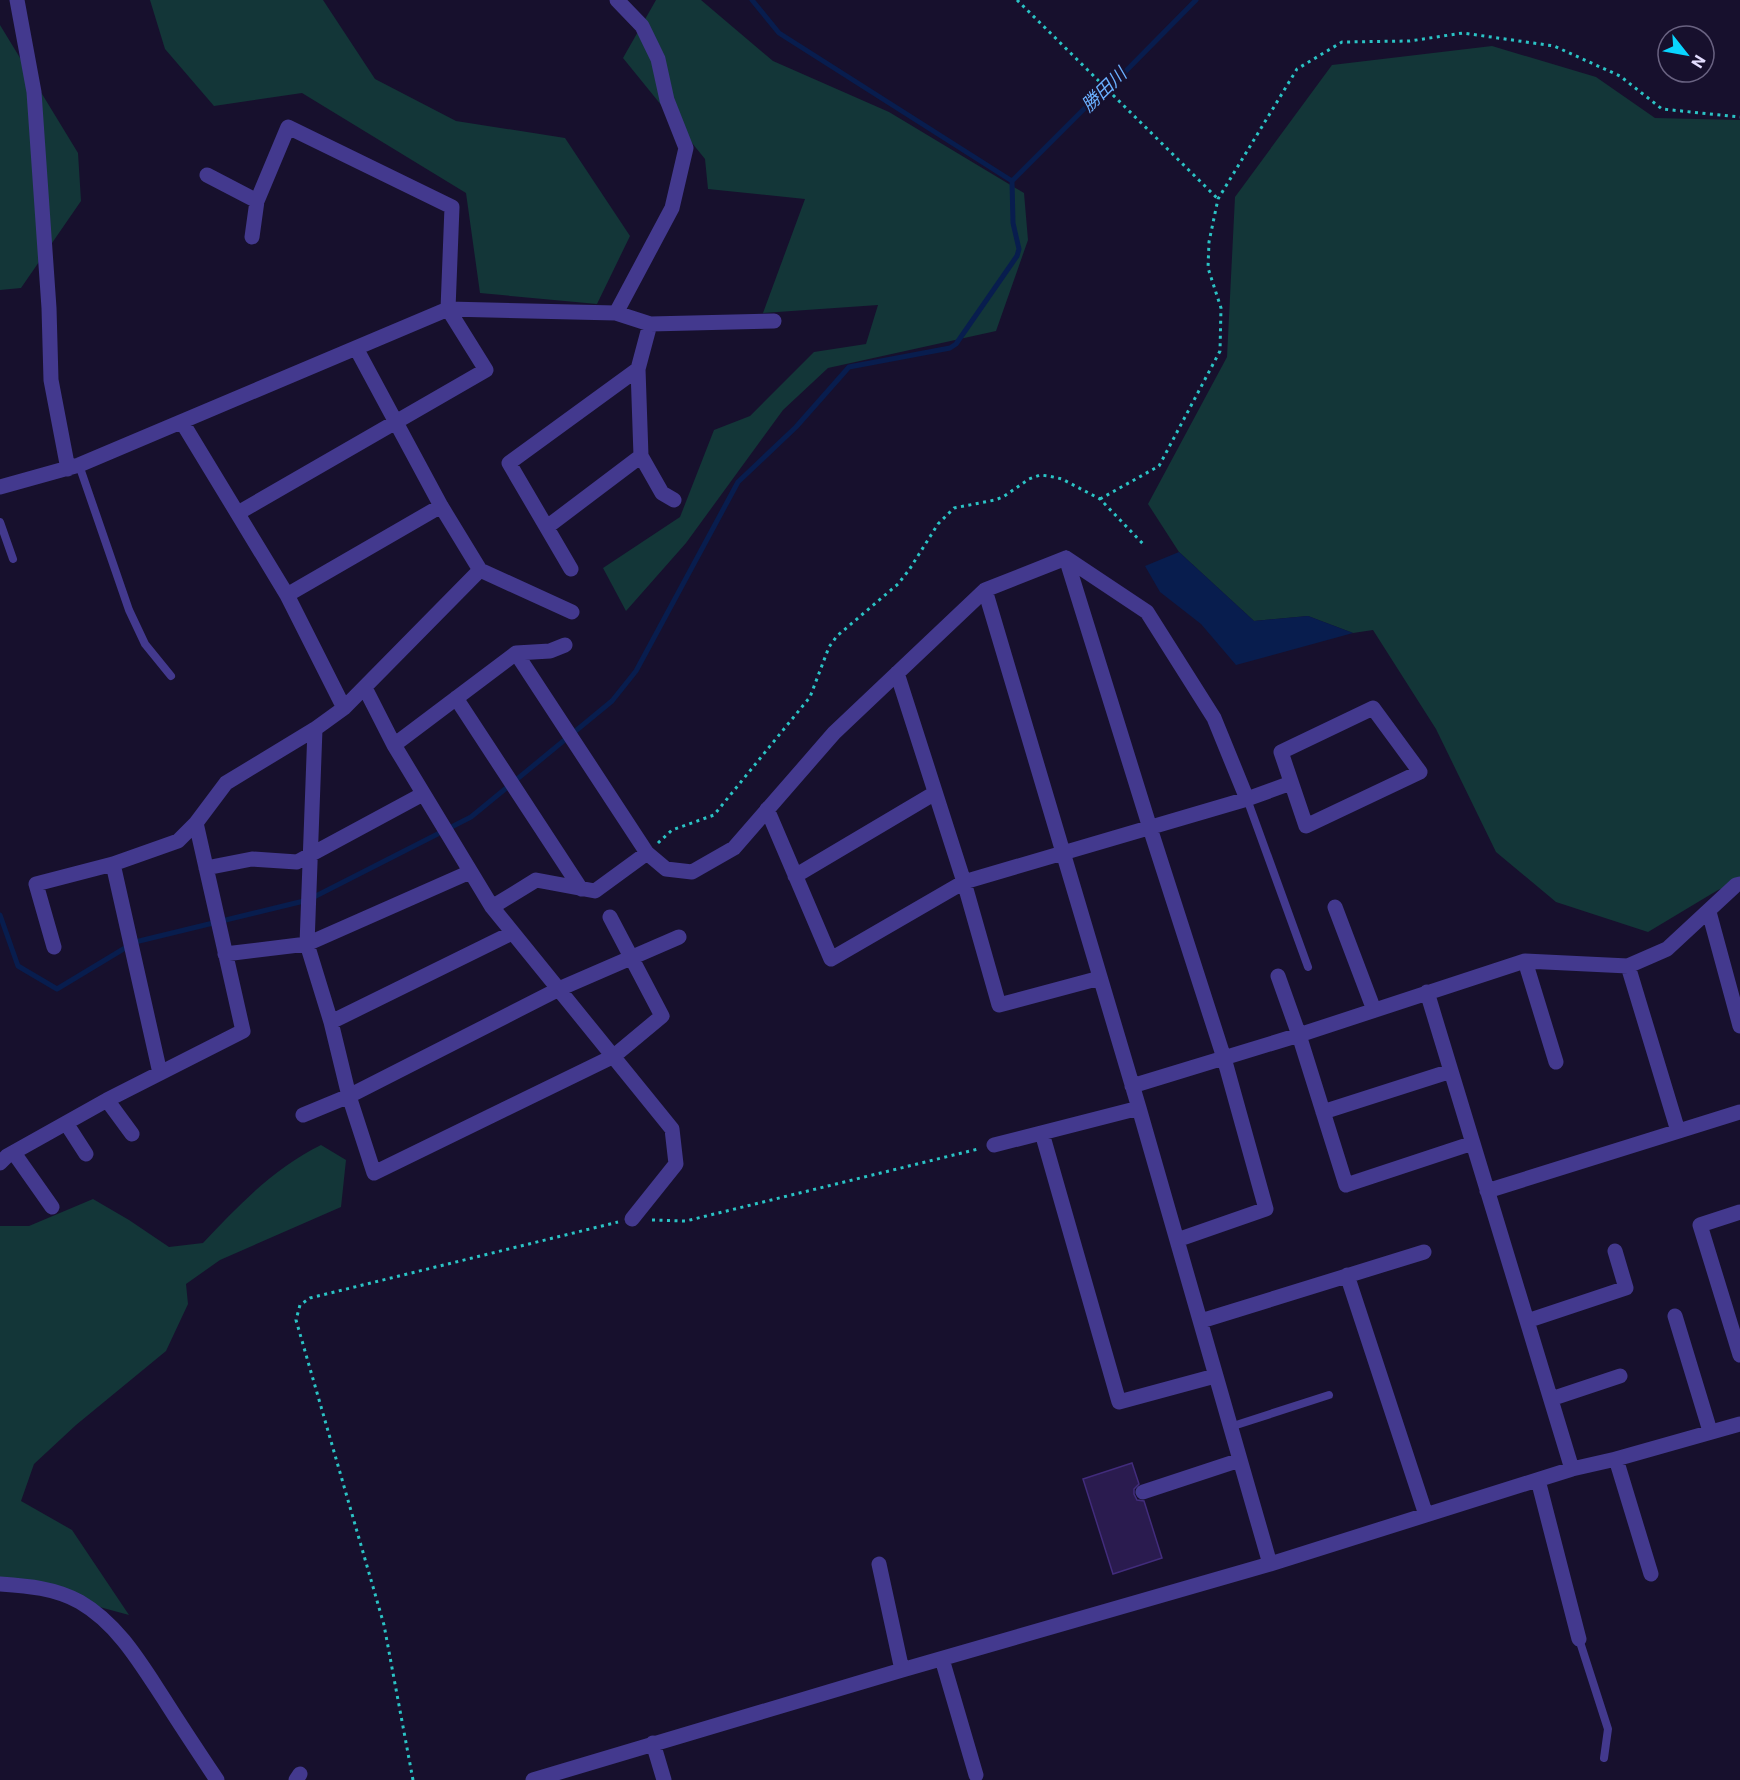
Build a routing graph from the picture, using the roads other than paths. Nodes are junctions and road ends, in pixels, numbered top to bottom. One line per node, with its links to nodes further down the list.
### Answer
1 (17, 0): 15 (street)
2 (617, 0): 7 (street)
3 (207, 175): 4 (street)
4 (257, 201): 5 (street); 6 (street)
5 (252, 237)
6 (448, 309): 7 (street); 10 (street); 13 (street)
7 (616, 313): 9 (street)
8 (774, 321): 9 (street)
9 (650, 324): 11 (street)
10 (356, 348): 12 (street); 13 (street)
11 (638, 369): 14 (street); 21 (street)
12 (182, 422): 15 (street); 19 (street)
13 (396, 423): 18 (street); 19 (street)
14 (641, 456): 17 (street); 21 (street)
15 (73, 467): 16 (street); 32 (lane)
16 (0, 488)
17 (674, 500)
18 (441, 506): 25 (street); 27 (street)
19 (238, 513): 27 (street)
20 (0, 522): 23 (lane)
21 (547, 527): 24 (street)
22 (1066, 558): 26 (street); 41 (street); 44 (street)
23 (13, 559)
24 (571, 568)
25 (480, 570): 28 (street); 33 (street)
26 (985, 590): 31 (street); 46 (street)
27 (287, 595): 35 (street)
28 (572, 612)
29 (565, 645): 30 (street)
30 (516, 653): 34 (street); 45 (street)
31 (897, 672): 39 (street); 42 (street)
32 (171, 676)
33 (365, 688): 35 (street); 37 (street)
34 (456, 698): 37 (street); 54 (street)
35 (344, 708): 36 (street)
36 (315, 729): 43 (street); 47 (street)
37 (394, 745): 40 (street)
38 (1291, 783): 38 (street); 41 (street)
39 (935, 793): 51 (street); 52 (street)
40 (423, 794): 47 (street); 50 (street)
41 (1247, 799): 44 (street); 67 (lane)
42 (767, 809): 45 (street); 51 (street)
43 (196, 823): 48 (street); 49 (street)
44 (1150, 828): 46 (street); 77 (street)
45 (647, 853): 54 (street)
46 (1063, 854): 52 (street); 69 (street)
47 (310, 856): 49 (street); 61 (street)
48 (113, 864): 62 (street); 80 (street)
49 (206, 868): 63 (street)
50 (470, 873): 55 (street); 61 (street)
51 (795, 876): 52 (street)
52 (964, 882): 69 (street)
53 (1740, 884): 57 (street)
54 (581, 889): 55 (street)
55 (492, 907): 59 (street)
56 (1335, 907): 72 (street)
57 (1709, 912): 66 (street); 74 (street)
58 (610, 917): 64 (street)
59 (512, 933): 70 (street); 73 (street)
60 (679, 937): 64 (street)
61 (308, 944): 63 (street); 73 (street)
62 (54, 947)
63 (225, 954): 80 (street)
64 (631, 957): 70 (street); 76 (street)
65 (1525, 961): 66 (street); 71 (street); 78 (street)
66 (1628, 966): 89 (street)
67 (1308, 968)
68 (1278, 976): 75 (street)
69 (1100, 978): 81 (street)
70 (559, 989): 76 (street); 82 (street)
71 (1427, 992): 72 (street); 79 (street)
72 (1374, 1010): 75 (street)
73 (331, 1022): 82 (street)
74 (1740, 1026)
75 (1299, 1035): 77 (street); 85 (street)
76 (614, 1056): 82 (street); 100 (street)
77 (1224, 1058): 81 (street); 101 (street)
78 (1556, 1062)
79 (1451, 1071): 85 (street); 92 (street)
80 (160, 1073): 83 (street)
81 (1132, 1086): 84 (street)
82 (349, 1096): 87 (street)
83 (107, 1100): 88 (street); 91 (street)
84 (1139, 1108): 90 (street); 101 (street)
85 (1323, 1112): 92 (street)
86 (1740, 1112): 89 (street)
87 (303, 1116)
88 (66, 1123): 94 (street); 95 (street)
89 (1678, 1131): 97 (street)
90 (1042, 1132): 93 (street); 109 (street)
91 (132, 1134)
92 (1473, 1143): 97 (street)
93 (994, 1145)
94 (14, 1153): 96 (street); 98 (street)
95 (86, 1154)
96 (0, 1163)
97 (1487, 1191): 107 (street)
98 (52, 1207)
99 (1740, 1212): 108 (street)
100 (632, 1219)
101 (1178, 1240): 106 (street)
102 (1616, 1251): 107 (street)
103 (1424, 1252): 104 (street)
104 (1347, 1275): 106 (street); 121 (street)
105 (1675, 1316): 115 (street)
106 (1201, 1321): 109 (street)
107 (1527, 1321): 112 (street)
108 (1740, 1355)
109 (1215, 1376): 114 (street)
110 (1620, 1376): 112 (street)
111 (1329, 1395): 114 (lane)
112 (1551, 1399): 118 (street)
113 (1740, 1424): 115 (street)
114 (1230, 1427): 117 (street)
115 (1710, 1431): 116 (street)
116 (1616, 1459): 118 (street); 124 (street)
117 (1240, 1460): 120 (street); 123 (street)
118 (1572, 1469): 119 (street)
119 (1538, 1480): 121 (street); 126 (street)
120 (1143, 1491)
121 (1426, 1515): 123 (street)
122 (879, 1564): 128 (street)
123 (1270, 1564): 127 (street)
124 (1651, 1574)
125 (0, 1584): 132 (street)
126 (1579, 1639): 130 (lane)
127 (942, 1659): 128 (street); 131 (street)
128 (902, 1670): 129 (street)
129 (653, 1743): 133 (street); 134 (street)
130 (1604, 1758)
131 (976, 1775)
132 (217, 1780)
133 (533, 1780)
134 (664, 1780)

